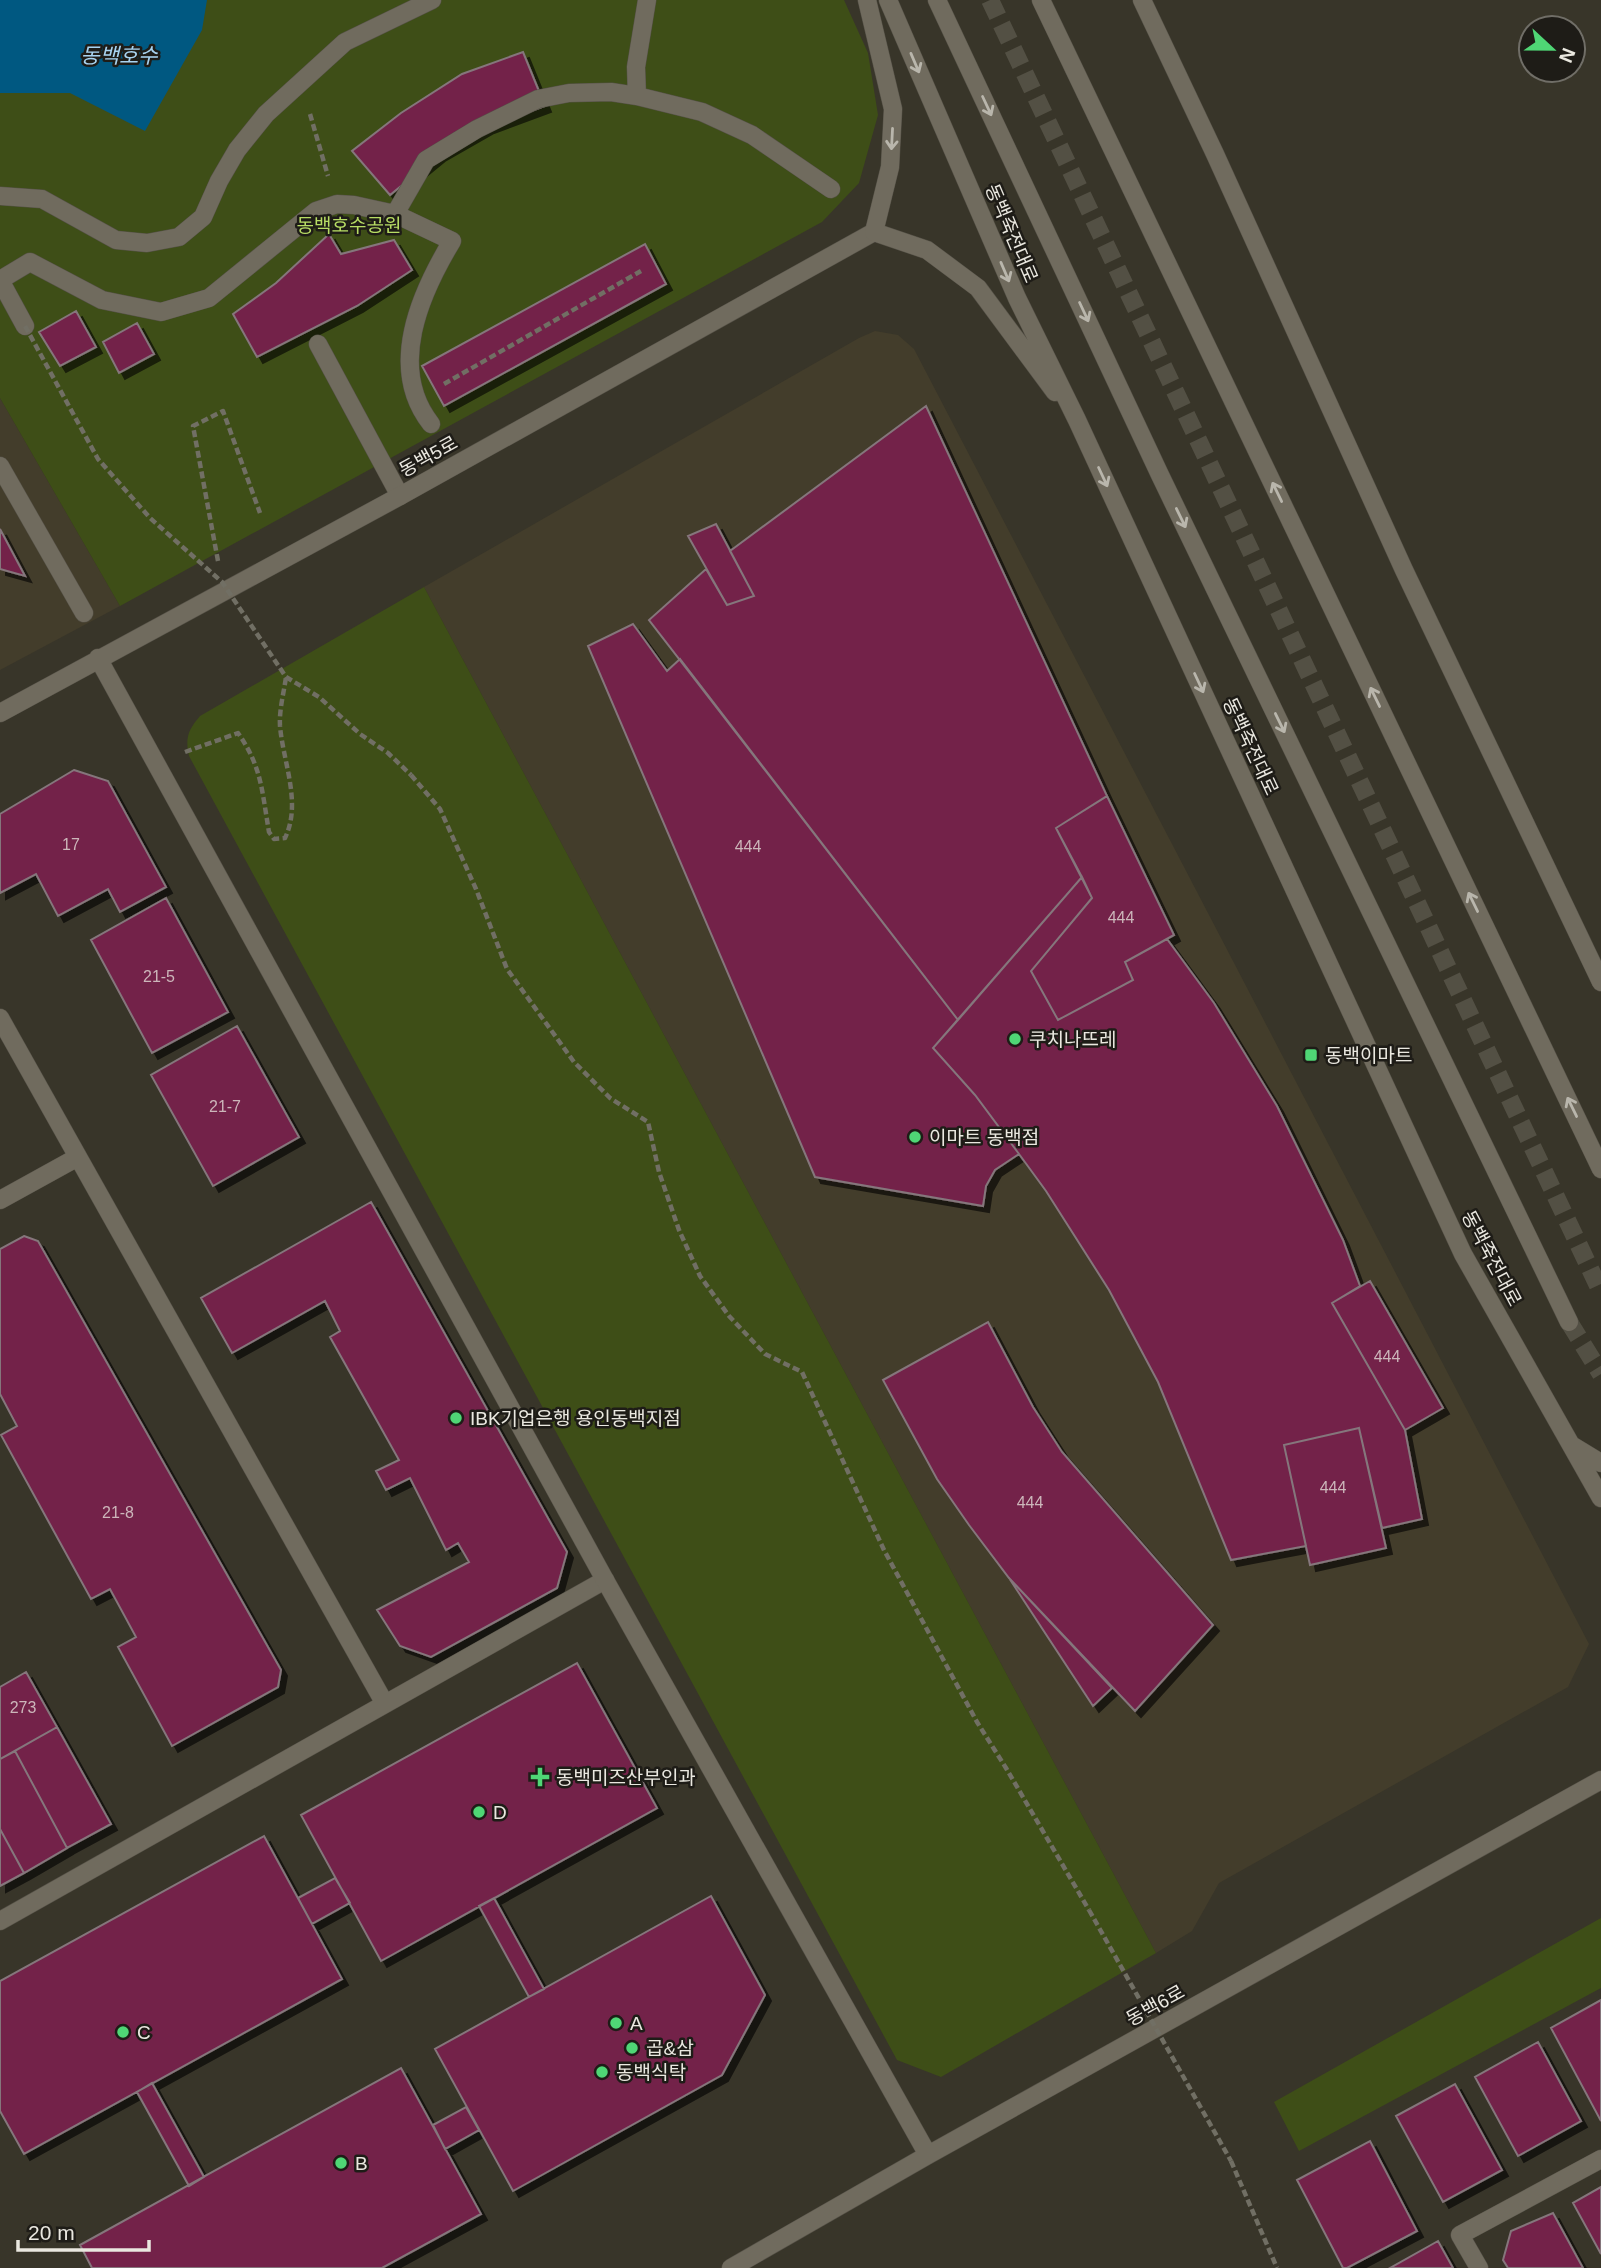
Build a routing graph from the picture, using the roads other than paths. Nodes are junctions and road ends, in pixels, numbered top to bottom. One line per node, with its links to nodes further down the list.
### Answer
1 (432, 0): 10 (street)
2 (647, 0): 8 (street)
3 (867, 0): 12 (street, one-way to 12)
4 (888, 0): 16 (street, 동백죽전대로, one-way to 16)
5 (937, 0): 28 (street, 동백죽전대로, one-way to 28)
6 (1041, 0): 26 (street, one-way to 6)
7 (1142, 0): 23 (street)
8 (637, 96): 9 (street); 11 (street)
9 (831, 189)
10 (0, 196)
11 (395, 214): 13 (street); 17 (street)
12 (874, 233): 16 (street); 19 (street, 동백5로)
13 (0, 280): 14 (street)
14 (24, 326)
15 (318, 345): 19 (street)
16 (1077, 419): 29 (street, 동백죽전대로, one-way to 29)
17 (431, 424)
18 (0, 466): 20 (street)
19 (400, 496): 21 (street, 동백5로)
20 (84, 612)
21 (98, 658): 22 (street, 동백5로); 32 (street)
22 (0, 713)
23 (1601, 982)
24 (0, 1018): 25 (street)
25 (78, 1157): 27 (street); 33 (street)
26 (1601, 1169)
27 (0, 1200)
28 (1569, 1322)
29 (1570, 1444): 30 (street); 31 (street, 동백죽전대로)
30 (1601, 1463)
31 (1601, 1498)
32 (605, 1580): 33 (street); 36 (street)
33 (385, 1704): 35 (street)
34 (1601, 1780): 36 (street, 동백6로)
35 (0, 1921)
36 (928, 2155): 38 (street, 동백6로)
37 (1601, 2159): 39 (street)
38 (731, 2268)
39 (1479, 2268)

